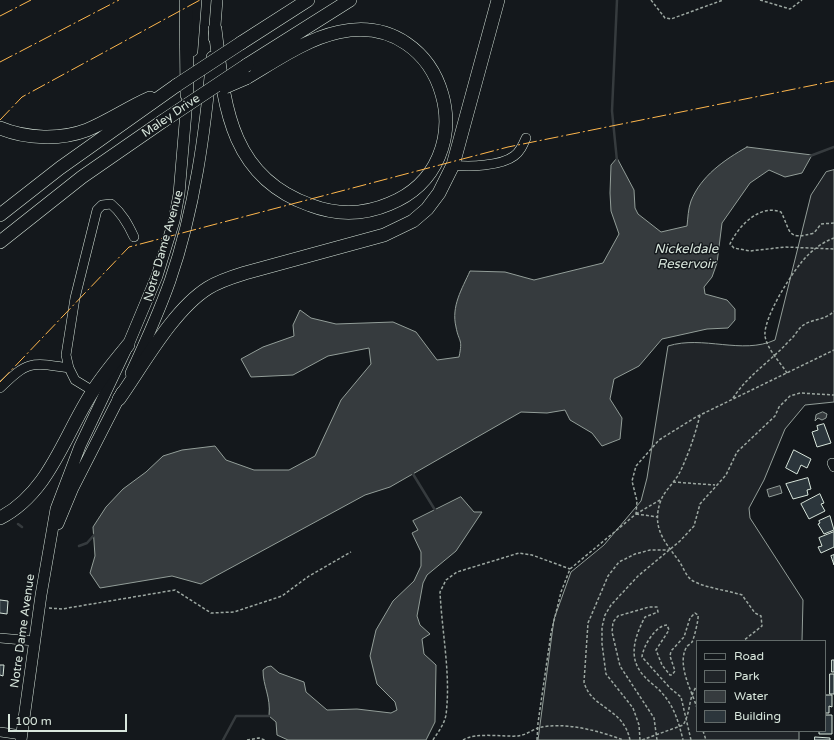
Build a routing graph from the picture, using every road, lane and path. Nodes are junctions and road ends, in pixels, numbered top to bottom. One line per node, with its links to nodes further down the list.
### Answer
1 (186, 0): 14 (highway)
2 (196, 0): 14 (main road, Notre Dame Avenue)
3 (217, 0): 11 (main road, Notre Dame Avenue)
4 (308, 0): 13 (highway, Maley Drive, bridge)
5 (350, 0): 12 (highway, Maley Drive)
6 (498, 0): 17 (highway)
7 (651, 0): 8 (path)
8 (723, 0)
9 (760, 0): 10 (path)
10 (802, 0)
11 (215, 28): 12 (highway); 34 (main road, Notre Dame Avenue)
12 (246, 71): 14 (highway, Maley Drive, bridge)
13 (177, 85): 15 (highway); 18 (highway, Maley Drive)
14 (192, 97): 22 (highway, Maley Drive, bridge); 26 (main road, Notre Dame Avenue)
15 (0, 128)
16 (526, 138): 17 (street)
17 (454, 165): 34 (highway)
18 (0, 215)
19 (834, 223): 23 (path)
20 (134, 237): 29 (street)
21 (834, 238): 23 (path)
22 (0, 242)
23 (817, 248): 24 (path); 28 (path)
24 (834, 249)
25 (834, 311): 28 (path)
26 (128, 345): 32 (highway); 43 (main road, Notre Dame Avenue)
27 (834, 350): 30 (path)
28 (774, 354): 30 (path); 35 (path)
29 (68, 368): 31 (street); 32 (street)
30 (787, 373): 35 (path)
31 (0, 388)
32 (93, 391): 42 (highway)
33 (834, 394): 38 (path)
34 (119, 399): 43 (main road, Notre Dame Avenue)
35 (732, 399): 36 (path)
36 (700, 414): 37 (path); 40 (path)
37 (673, 482): 38 (path); 39 (path)
38 (716, 485): 44 (path)
39 (661, 500): 40 (path); 41 (path)
40 (636, 514): 41 (path); 46 (path)
41 (658, 517): 44 (path)
42 (0, 518)
43 (48, 549): 47 (main road, Notre Dame Avenue)
44 (669, 550): 49 (path); 66 (path); 67 (path)
45 (351, 552): 47 (path)
46 (570, 569): 56 (path); 62 (path)
47 (39, 606): 50 (main road, Notre Dame Avenue)
48 (0, 638): 50 (street)
49 (744, 640)
50 (34, 641): 59 (main road, Notre Dame Avenue)
51 (696, 688): 52 (path)
52 (692, 694): 53 (path); 54 (path); 54 (path)
53 (696, 705)
54 (687, 719): 55 (path); 70 (path)
55 (680, 726): 58 (path); 58 (path); 69 (path)
56 (538, 728): 63 (path); 64 (path); 65 (path)
57 (0, 732): 59 (street)
58 (656, 735): 67 (path); 68 (path)
59 (22, 737)
60 (246, 740): 61 (path)
61 (265, 740)
62 (433, 740)
63 (463, 740)
64 (537, 740)
65 (623, 740)
66 (630, 740)
67 (641, 740)
68 (656, 740)
69 (683, 740)
70 (691, 740)

